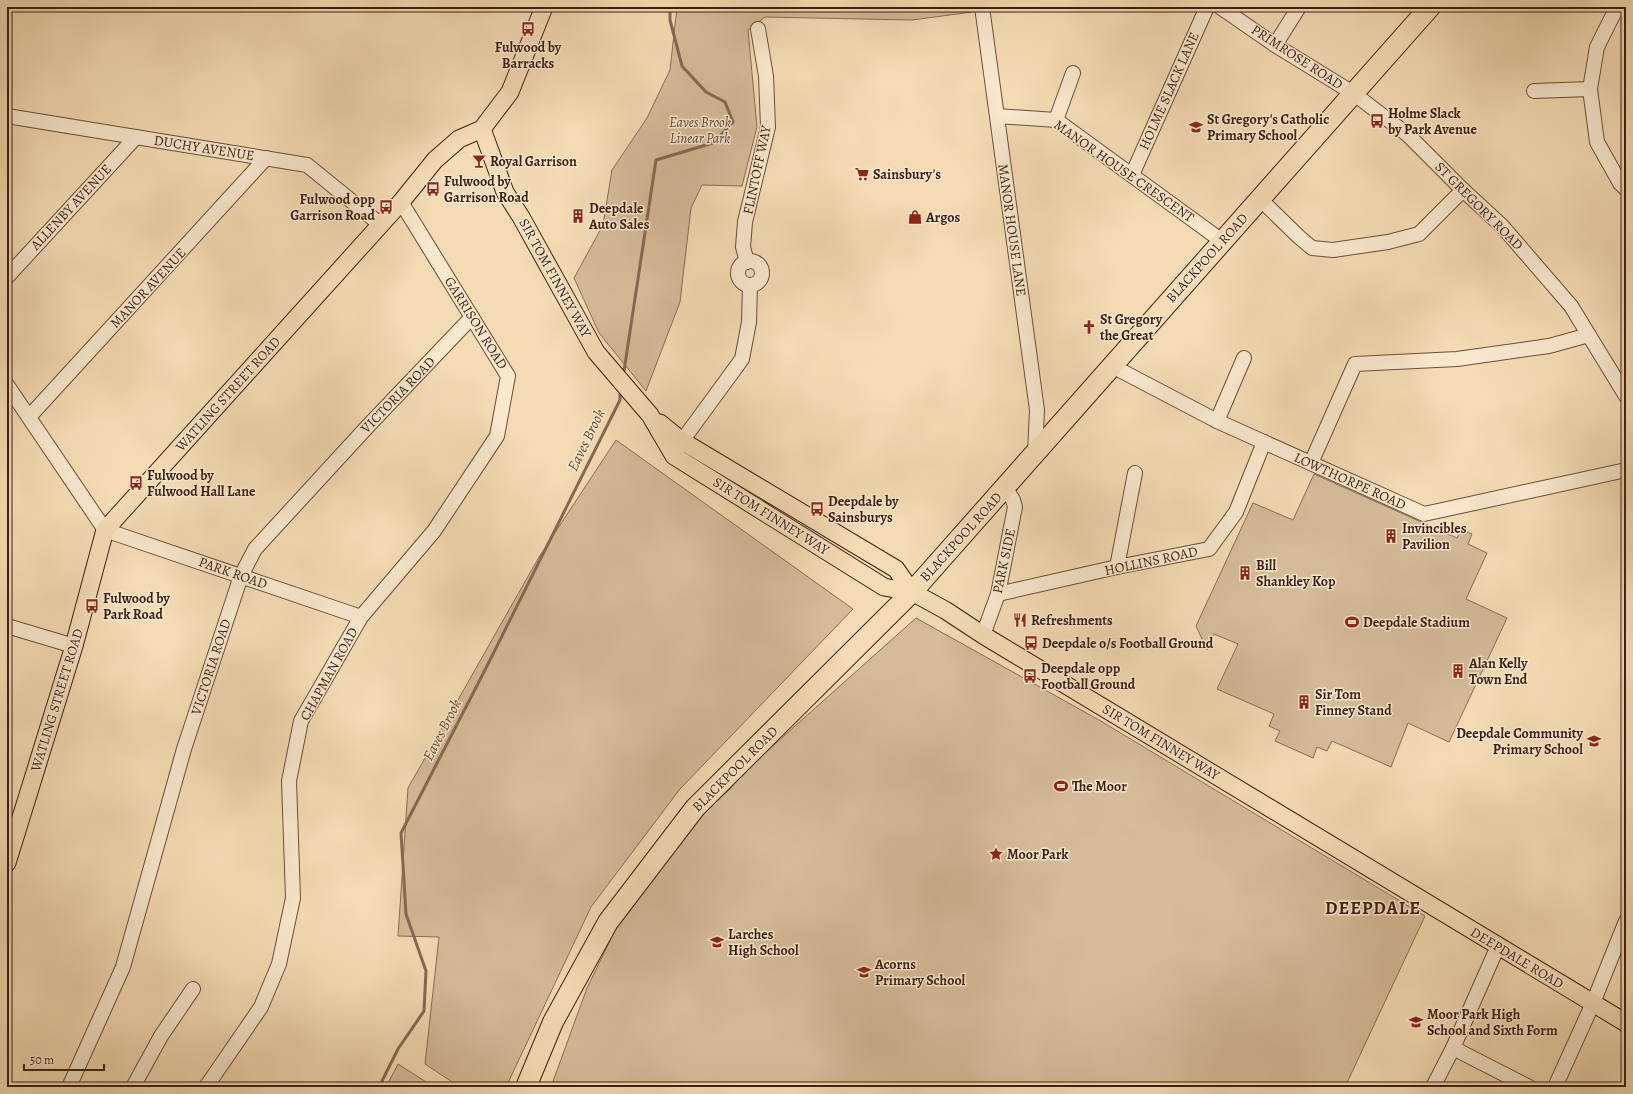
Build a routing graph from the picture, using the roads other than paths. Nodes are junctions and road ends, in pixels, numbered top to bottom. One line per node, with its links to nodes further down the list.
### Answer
1 (544, 7): 17 (main road, WATLING STREET ROAD)
2 (1207, 7): 20 (street, HOLME SLACK LANE)
3 (1220, 7): 9 (street, PRIMROSE ROAD)
4 (1299, 7): 9 (street)
5 (1430, 7): 13 (highway, BLACKPOOL ROAD)
6 (1616, 7): 11 (street)
7 (984, 8): 15 (street, MANOR HOUSE LANE)
8 (758, 29): 37 (street, FLINTOFF WAY)
9 (1275, 45): 13 (street, PRIMROSE ROAD)
10 (1073, 73): 16 (street)
11 (1590, 89): 12 (street); 21 (street)
12 (1534, 91)
13 (1353, 93): 22 (street, ST GREGORY ROAD); 23 (highway, BLACKPOOL ROAD)
14 (7, 116): 18 (street, DUCHY AVENUE)
15 (997, 116): 16 (street, MANOR HOUSE CRESCENT); 38 (street, MANOR HOUSE LANE)
16 (1056, 120): 20 (street, MANOR HOUSE CRESCENT)
17 (482, 129): 24 (main road, WATLING STREET ROAD); 37 (main road, SIR TOM FINNEY WAY)
18 (136, 137): 19 (street, DUCHY AVENUE); 27 (street, ALLENBY AVENUE)
19 (266, 158): 25 (street, DUCHY AVENUE); 34 (street, MANOR AVENUE)
20 (1132, 175): 26 (street, MANOR HOUSE CRESCENT)
21 (1626, 189)
22 (1463, 190): 23 (street); 29 (street, ST GREGORY ROAD)
23 (1260, 199): 26 (highway, BLACKPOOL ROAD)
24 (401, 202): 25 (main road, WATLING STREET ROAD); 28 (street, GARRISON ROAD)
25 (381, 225): 43 (main road, WATLING STREET ROAD)
26 (1222, 241): 31 (highway, BLACKPOOL ROAD)
27 (7, 277)
28 (472, 317): 44 (street, GARRISON ROAD); 46 (street, VICTORIA ROAD)
29 (1589, 335): 33 (street, ST GREGORY ROAD); 39 (street)
30 (1244, 358): 35 (street)
31 (1112, 366): 35 (street, LOWTHORPE ROAD); 38 (highway, BLACKPOOL ROAD)
32 (7, 385): 34 (street)
33 (1626, 396)
34 (29, 417): 43 (street)
35 (1217, 421): 36 (street, LOWTHORPE ROAD)
36 (1264, 442): 39 (street, LOWTHORPE ROAD); 45 (street, HOLLINS ROAD)
37 (678, 448): 47 (main road, SIR TOM FINNEY WAY)
38 (1035, 453): 42 (highway, BLACKPOOL ROAD)
39 (1312, 463): 40 (street, LOWTHORPE ROAD)
40 (1626, 470)
41 (1135, 473): 45 (street)
42 (1005, 487): 47 (highway, BLACKPOOL ROAD); 48 (street, PARK SIDE)
43 (105, 530): 46 (street, PARK ROAD); 52 (main road, WATLING STREET ROAD)
44 (434, 532): 49 (street, CHAPMAN ROAD)
45 (1117, 567): 48 (street, HOLLINS ROAD)
46 (241, 576): 49 (street, PARK ROAD); 61 (street, VICTORIA ROAD)
47 (912, 592): 51 (main road, SIR TOM FINNEY WAY); 64 (highway, BLACKPOOL ROAD)
48 (998, 594): 51 (street, PARK SIDE)
49 (361, 617): 63 (street, CHAPMAN ROAD)
50 (7, 626): 52 (street)
51 (983, 634): 54 (main road, SIR TOM FINNEY WAY)
52 (74, 646): 53 (main road, WATLING STREET ROAD)
53 (7, 863)
54 (1409, 892): 56 (main road, DEEPDALE ROAD)
55 (1624, 930): 58 (street)
56 (1498, 946): 58 (main road, DEEPDALE ROAD); 60 (street)
57 (193, 989): 62 (street)
58 (1593, 1003): 59 (main road, DEEPDALE ROAD); 67 (street)
59 (1626, 1023)
60 (1453, 1048): 65 (street); 66 (street)
61 (69, 1087)
62 (132, 1087)
63 (206, 1087)
64 (526, 1087)
65 (1433, 1087)
66 (1529, 1087)
67 (1555, 1087)

